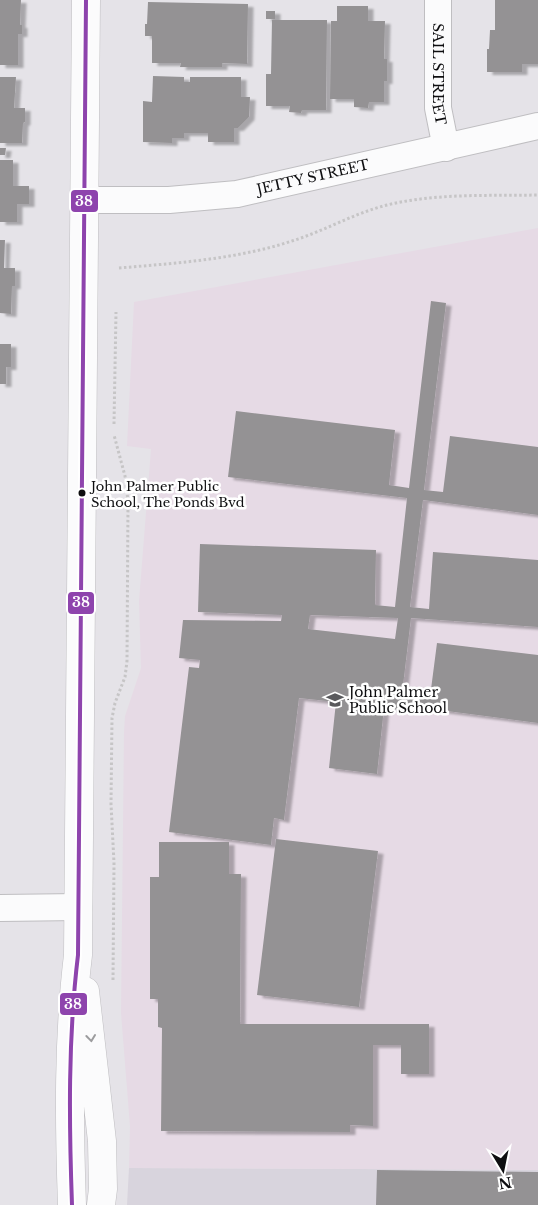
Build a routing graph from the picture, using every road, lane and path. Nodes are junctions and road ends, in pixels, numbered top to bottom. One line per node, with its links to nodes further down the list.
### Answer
1 (86, 0): 6 (street)
2 (438, 0): 4 (street, SAIL STREET)
3 (538, 126): 4 (street, JETTY STREET)
4 (446, 148): 6 (street, JETTY STREET)
5 (538, 195): 7 (path)
6 (85, 200): 9 (street)
7 (119, 268)
8 (116, 312): 12 (path)
9 (79, 907): 10 (street); 11 (street)
10 (0, 908)
11 (78, 955): 13 (street); 14 (street, one-way to 14)
12 (113, 981)
13 (72, 1205)
14 (100, 1205)

